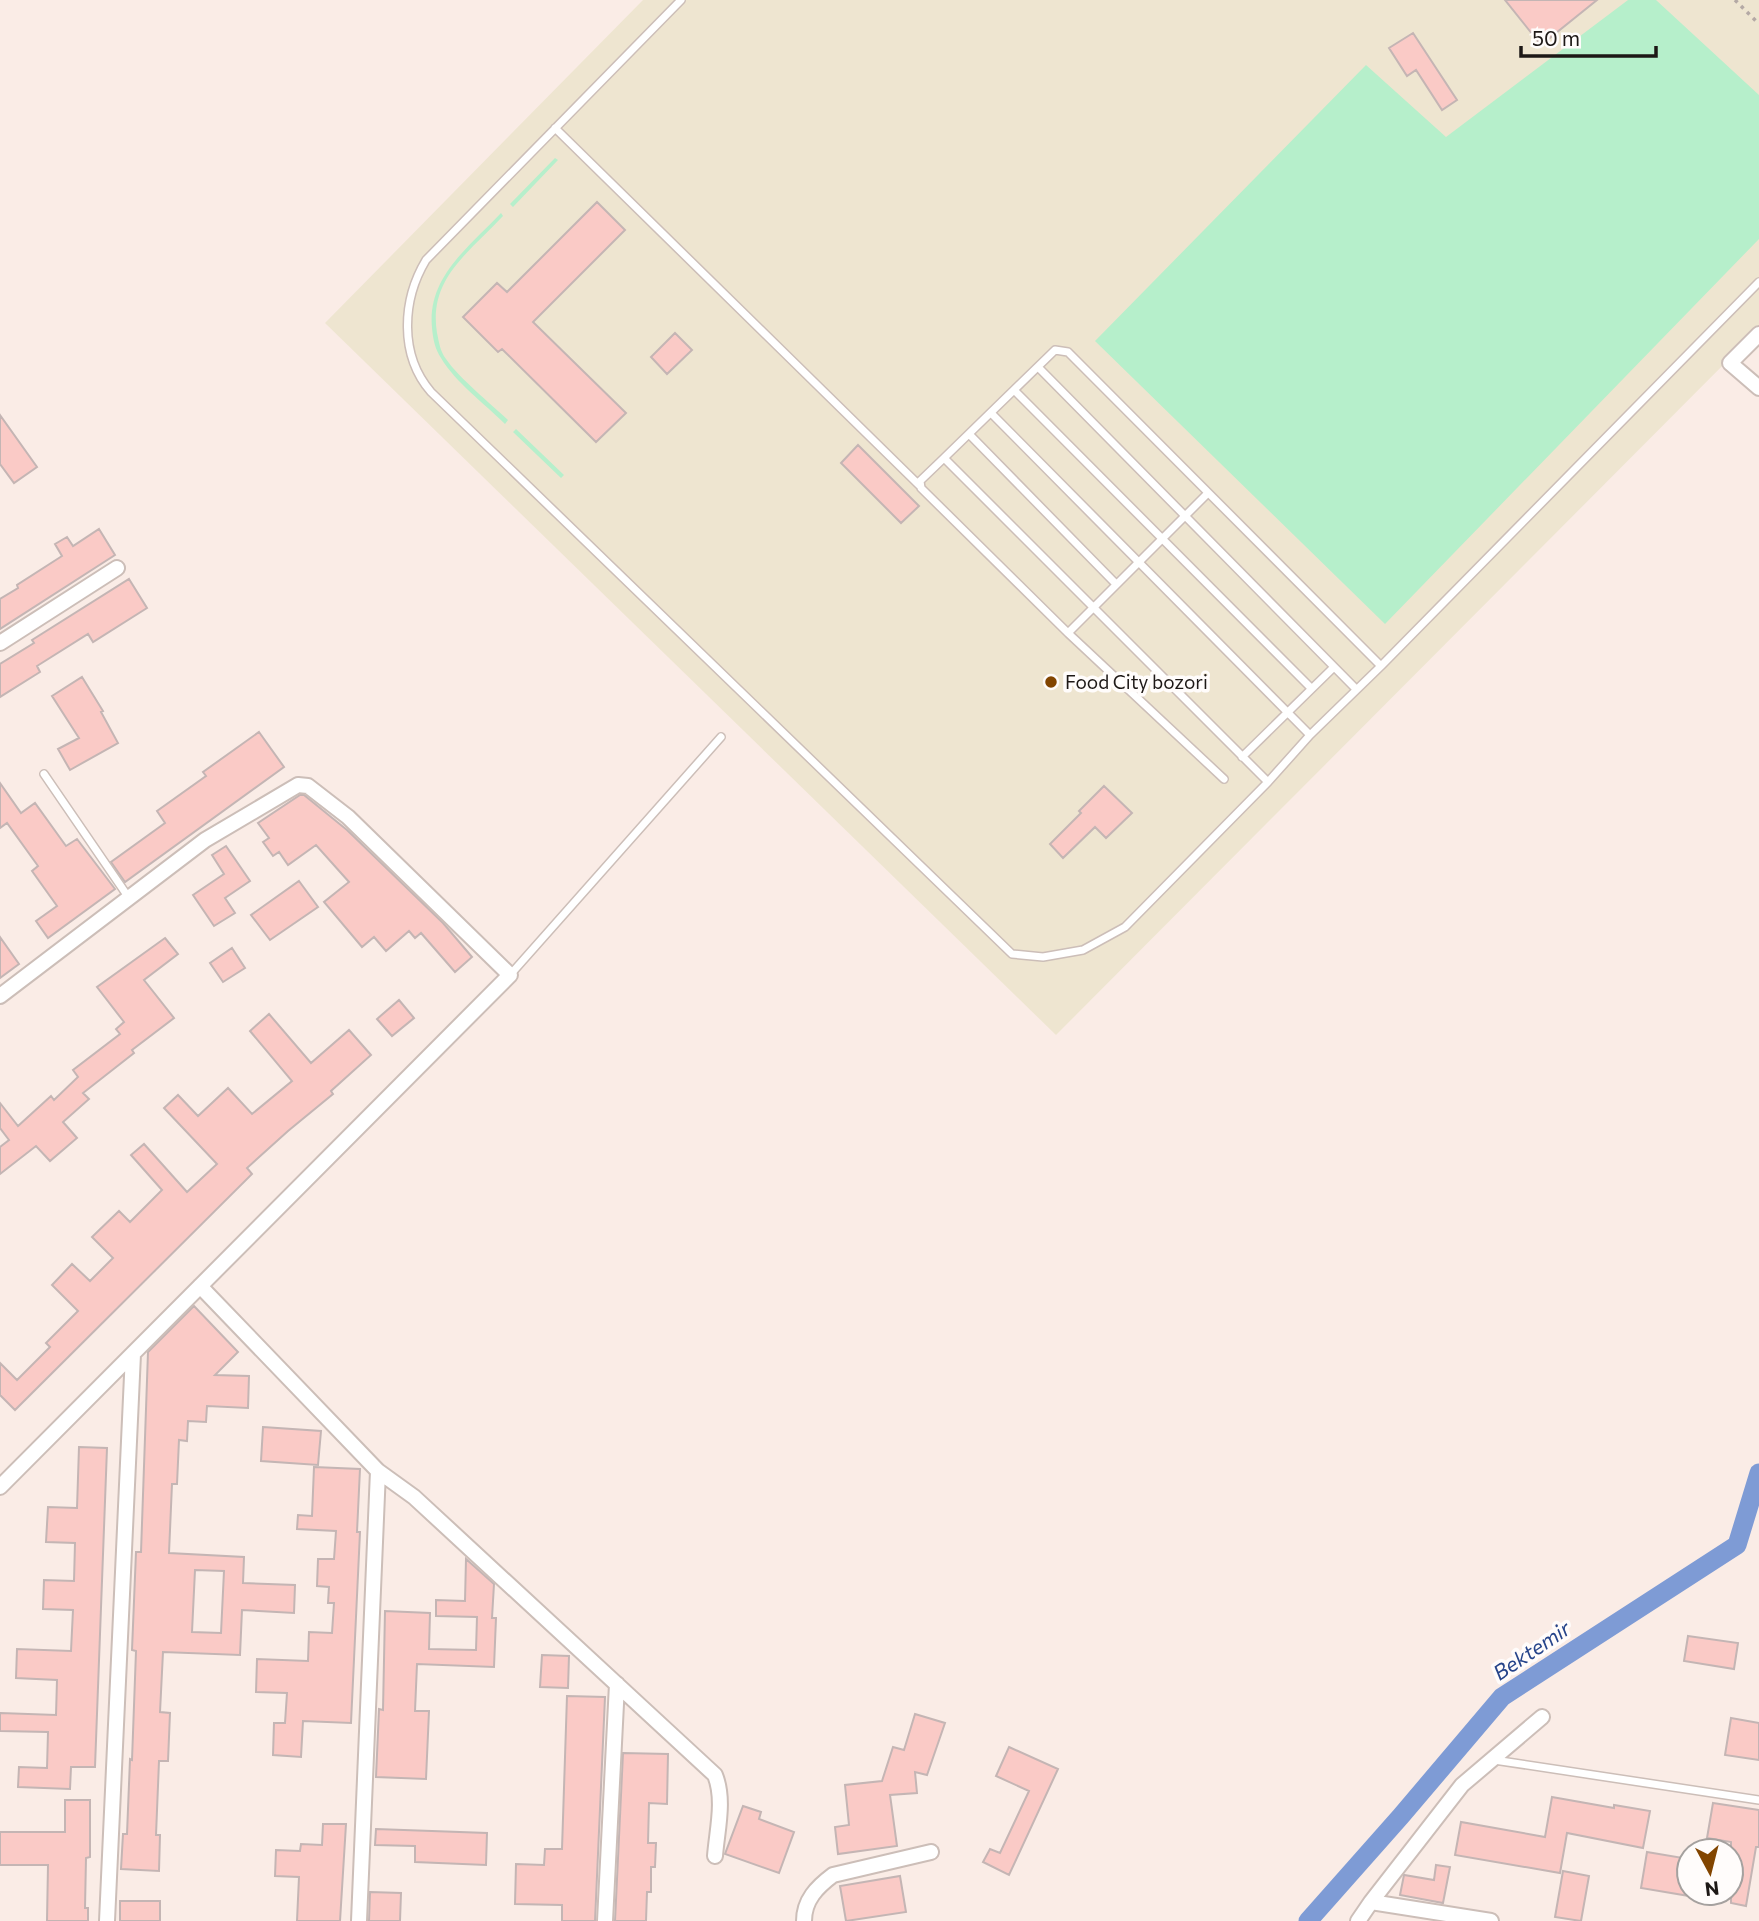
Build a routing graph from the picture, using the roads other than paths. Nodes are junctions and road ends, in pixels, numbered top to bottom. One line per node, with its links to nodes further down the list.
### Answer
1 (681, 0): 2 (lane)
2 (555, 128): 11 (lane); 31 (lane)
3 (1759, 282): 21 (lane)
4 (1759, 334): 6 (street)
5 (1038, 367): 7 (lane); 12 (lane); 13 (lane)
6 (1759, 388)
7 (1014, 390): 8 (lane); 14 (lane)
8 (991, 413): 9 (lane); 15 (lane)
9 (969, 434): 10 (lane); 17 (lane)
10 (944, 458): 11 (lane); 18 (lane)
11 (919, 485): 19 (lane)
12 (1208, 493): 13 (lane); 21 (lane)
13 (1185, 515): 14 (lane); 22 (lane)
14 (1162, 537): 15 (lane); 23 (lane)
15 (1138, 561): 17 (lane); 25 (lane)
16 (117, 568): 20 (street)
17 (1115, 583): 18 (lane)
18 (1092, 607): 19 (lane); 28 (lane)
19 (1068, 633): 30 (lane)
20 (0, 643)
21 (1381, 666): 24 (lane)
22 (1334, 667): 23 (lane); 24 (lane)
23 (1311, 688): 25 (lane)
24 (1356, 689): 26 (lane)
25 (1288, 714): 26 (lane); 28 (lane)
26 (1310, 735): 31 (lane)
27 (721, 737): 33 (lane)
28 (1242, 757): 31 (lane)
29 (44, 774): 32 (lane)
30 (1224, 779)
31 (1268, 782)
32 (129, 898): 33 (street); 34 (street)
33 (510, 975): 35 (street)
34 (0, 996)
35 (200, 1286): 36 (street); 37 (street)
36 (133, 1354): 38 (street); 46 (street)
37 (378, 1471): 39 (street); 47 (street)
38 (0, 1487)
39 (617, 1684): 44 (street); 48 (street)
40 (1542, 1717): 41 (street)
41 (1493, 1760): 42 (lane); 45 (street)
42 (1759, 1800)
43 (931, 1852): 49 (street)
44 (715, 1856)
45 (1371, 1902): 50 (street); 51 (street)
46 (107, 1921)
47 (359, 1921)
48 (605, 1921)
49 (804, 1921)
50 (1359, 1921)
51 (1491, 1921)

